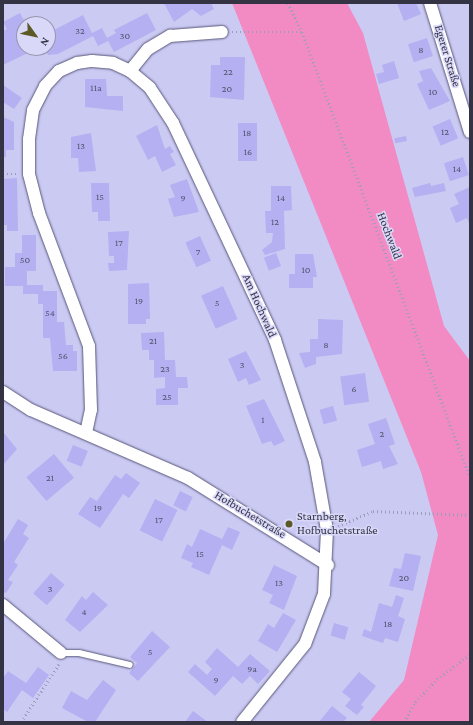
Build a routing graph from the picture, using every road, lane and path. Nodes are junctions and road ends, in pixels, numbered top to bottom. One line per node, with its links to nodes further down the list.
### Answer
1 (288, 3): 4 (path, Hochwald)
2 (430, 3): 6 (street, Egerer Straße)
3 (222, 32): 4 (path); 5 (street)
4 (302, 32): 9 (path, Hochwald)
5 (130, 71): 8 (street, Am Hochwald); 11 (street, Am Hochwald)
6 (470, 132)
7 (3, 392): 8 (street, Hofbuchetstraße)
8 (86, 433): 12 (street, Hofbuchetstraße)
9 (470, 476)
10 (470, 515): 11 (path)
11 (328, 530): 12 (street, Am Hochwald)
12 (328, 565): 18 (street)
13 (3, 605): 14 (street)
14 (61, 653): 16 (lane); 17 (path)
15 (470, 654): 19 (path)
16 (130, 665)
17 (21, 722)
18 (242, 722)
19 (404, 722)

